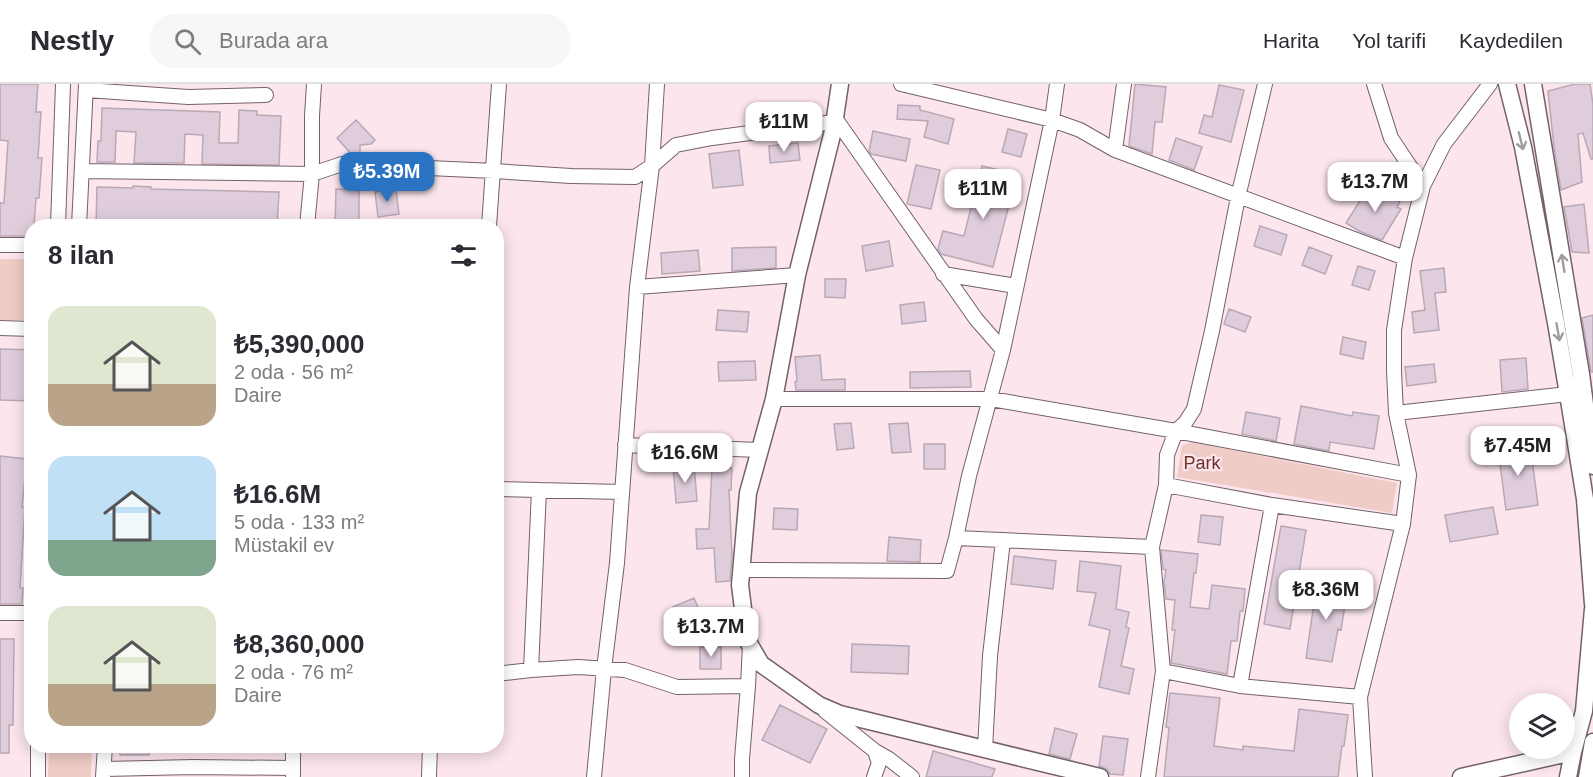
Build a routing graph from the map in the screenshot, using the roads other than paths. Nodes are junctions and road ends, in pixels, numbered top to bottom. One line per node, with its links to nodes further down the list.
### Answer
1 (63, 84): 26 (street)
2 (314, 84): 23 (street)
3 (499, 84): 22 (street)
4 (657, 84): 20 (street)
5 (840, 84): 17 (street)
6 (901, 84): 18 (street)
7 (1057, 84): 18 (street)
8 (1124, 84): 19 (street)
9 (1265, 84): 25 (street)
10 (1374, 84): 24 (street)
11 (1490, 84): 24 (street)
12 (1507, 84): 41 (street, one-way to 41)
13 (1533, 84): 40 (street, one-way to 13)
14 (86, 87): 15 (street); 21 (street)
15 (188, 90): 16 (street)
16 (266, 95)
17 (834, 120): 20 (street); 33 (street); 34 (street)
18 (1052, 120): 19 (street); 35 (street)
19 (1115, 150): 25 (street)
20 (652, 166): 22 (street); 36 (street)
21 (82, 171): 23 (street); 27 (street)
22 (494, 171): 23 (street); 29 (street)
23 (312, 174): 28 (street)
24 (1423, 186): 32 (street)
25 (1238, 197): 32 (street); 45 (street)
26 (58, 219)
27 (79, 219)
28 (308, 219)
29 (490, 219)
30 (0, 245): 31 (street)
31 (24, 245)
32 (1405, 258): 44 (street)
33 (944, 274): 35 (street); 39 (street)
34 (797, 275): 36 (street); 42 (street)
35 (1016, 286): 39 (street)
36 (637, 287): 46 (street)
37 (0, 328): 38 (street)
38 (24, 329)
39 (1003, 351): 43 (street)
40 (1587, 371): 48 (street)
41 (1568, 394): 44 (street); 60 (street)
42 (774, 399): 43 (street); 47 (street)
43 (991, 399): 45 (street); 56 (street)
44 (1396, 413): 49 (street)
45 (1176, 431): 49 (street); 50 (street)
46 (626, 445): 47 (street); 53 (street)
47 (760, 450): 59 (street)
48 (1593, 464)
49 (1409, 475): 55 (street)
50 (1166, 484): 54 (street); 58 (street)
51 (504, 489): 52 (street)
52 (539, 490): 53 (street); 66 (street)
53 (622, 492): 65 (street)
54 (1272, 505): 55 (street); 70 (street)
55 (1403, 524): 71 (street)
56 (956, 538): 57 (street); 59 (street)
57 (1003, 540): 58 (street); 75 (street)
58 (1152, 547): 67 (street)
59 (741, 570): 64 (street)
60 (1593, 604)
61 (1593, 609): 73 (street)
62 (0, 613): 63 (street)
63 (24, 614)
64 (750, 644): 69 (street); 72 (street)
65 (604, 669): 66 (street); 69 (street); 87 (street)
66 (531, 670): 68 (street)
67 (1163, 671): 70 (street); 92 (street)
68 (504, 673)
69 (748, 686): 88 (street)
70 (1240, 686): 71 (street)
71 (1360, 697): 93 (street)
72 (819, 705): 75 (street); 76 (street)
73 (1575, 742)
74 (1593, 742): 96 (street)
75 (985, 749): 91 (street)
76 (874, 751): 89 (street); 90 (street)
77 (39, 753): 85 (street)
78 (105, 753): 83 (street)
79 (294, 753): 84 (street)
80 (430, 753): 86 (street)
81 (1541, 759): 94 (street)
82 (1571, 759): 95 (street)
83 (104, 773): 84 (street)
84 (293, 773)
85 (38, 777)
86 (429, 777)
87 (594, 777)
88 (742, 777)
89 (874, 777)
90 (912, 777)
91 (1100, 777)
92 (1148, 777)
93 (1365, 777)
94 (1461, 777)
95 (1568, 777)
96 (1587, 777)

